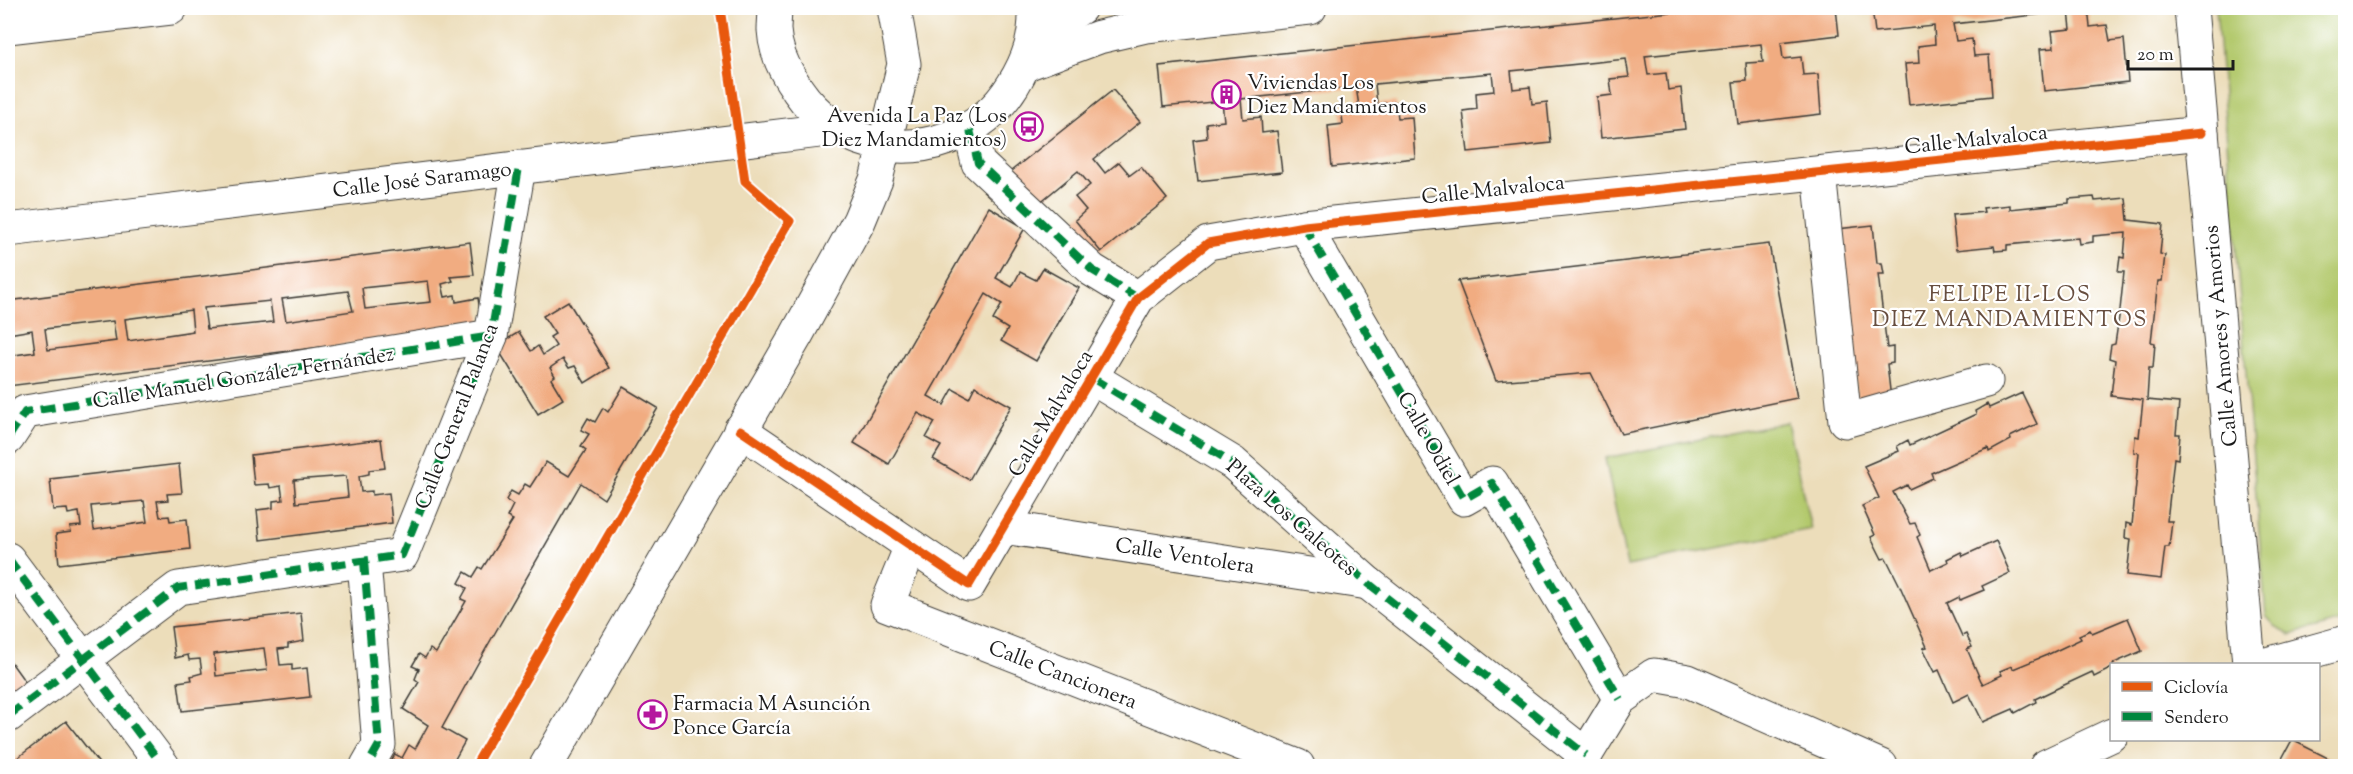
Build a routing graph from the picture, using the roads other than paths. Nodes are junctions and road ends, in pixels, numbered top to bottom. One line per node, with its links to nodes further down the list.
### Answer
1 (171, 8): 7 (street)
2 (775, 8): 9 (street)
3 (1080, 8): 8 (street)
4 (1310, 8): 8 (street)
5 (2191, 8): 11 (street, Calle Amores y Amorios)
6 (894, 10): 12 (street)
7 (8, 27)
8 (1032, 36): 10 (street)
9 (836, 129): 12 (street); 13 (street, Calle José Saramago)
10 (970, 130): 12 (street); 17 (street)
11 (2202, 133): 14 (street, Calle Malvaloca); 30 (street, Calle Amores y Amorios)
12 (885, 146): 21 (street)
13 (519, 167): 16 (street, Calle José Saramago); 18 (street, Calle General Palanca)
14 (1819, 173): 15 (street, Calle Malvaloca); 20 (street)
15 (1304, 226): 17 (street, Calle Malvaloca); 32 (street, Calle Odiel)
16 (8, 230)
17 (1138, 298): 19 (street, Calle Malvaloca)
18 (491, 336): 22 (street, Calle Manuel González Fernández); 26 (street, Calle General Palanca)
19 (1092, 378): 23 (street, Calle Malvaloca); 27 (street, Plaza Los Galeotes)
20 (1986, 381)
21 (740, 430): 24 (street); 38 (street)
22 (8, 438)
23 (1003, 527): 24 (street, Calle Malvaloca); 27 (street, Calle Ventolera)
24 (911, 546): 39 (street, Calle Cancionera)
25 (8, 559): 29 (street)
26 (364, 561): 29 (street, Calle General Palanca); 37 (street)
27 (1368, 583): 35 (street, Plaza Los Galeotes)
28 (2346, 642): 31 (street)
29 (83, 659): 33 (street, Calle General Palanca); 36 (street)
30 (2248, 663)
31 (2271, 663)
32 (1620, 699): 35 (street); 40 (street)
33 (8, 716)
34 (2110, 736): 41 (street)
35 (1582, 761)
36 (163, 766)
37 (367, 766)
38 (546, 766)
39 (1298, 766)
40 (1881, 766)
41 (2046, 766)

